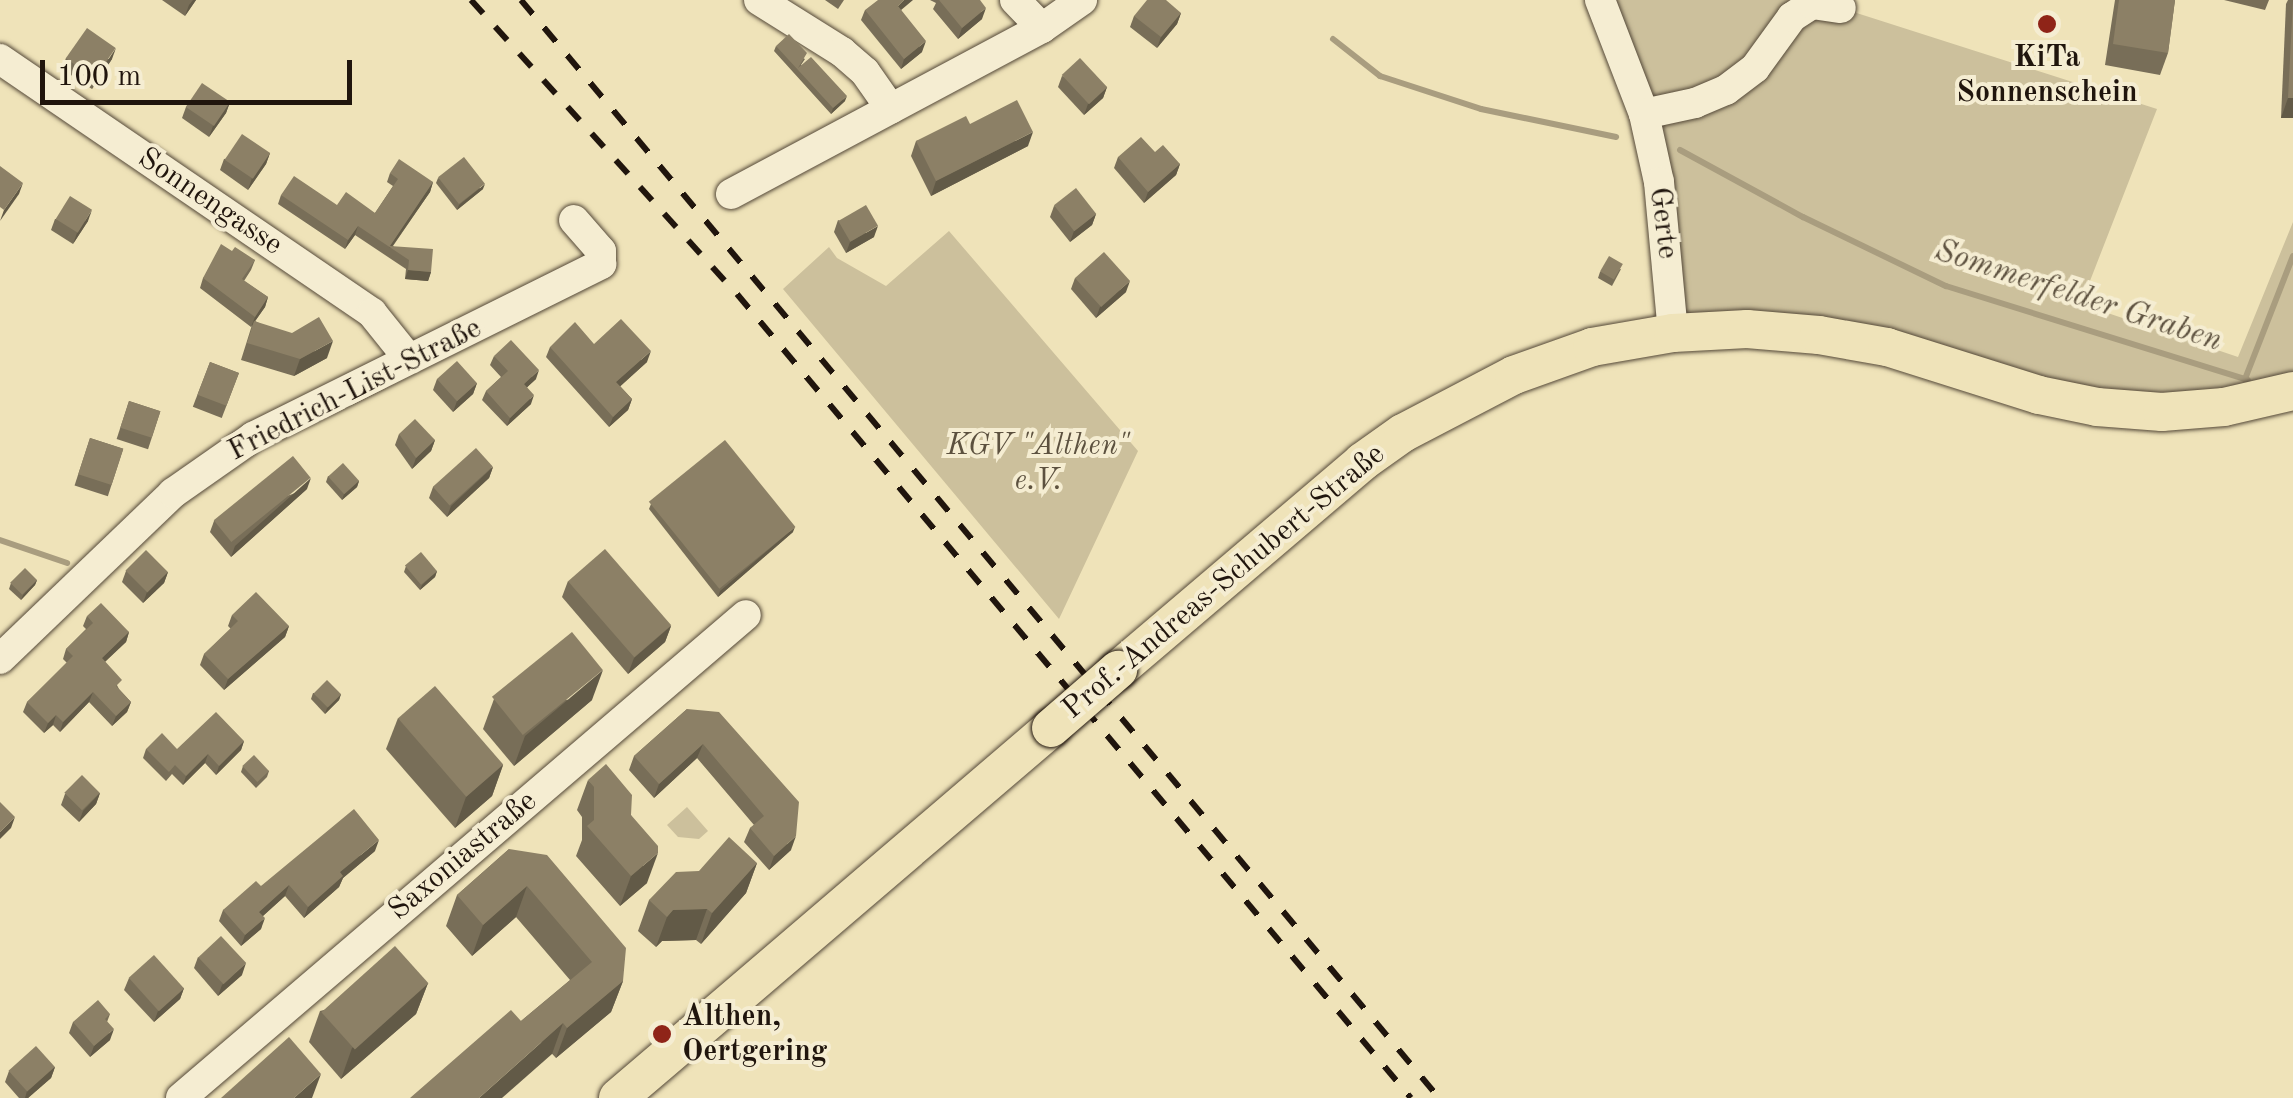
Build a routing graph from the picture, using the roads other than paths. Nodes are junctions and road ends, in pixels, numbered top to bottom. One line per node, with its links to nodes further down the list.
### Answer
1 (760, 0): 8 (street)
2 (1014, 0): 6 (street)
3 (1082, 0): 6 (street)
4 (1600, 0): 9 (street, Gerte)
5 (1841, 8): 9 (street)
6 (1042, 28): 8 (street)
7 (0, 59): 13 (street, Sonnengasse)
8 (890, 109): 10 (street)
9 (1644, 114): 12 (street, Gerte)
10 (730, 194)
11 (574, 220): 13 (street, Friedrich-List-Straße)
12 (1673, 333): 14 (main road, Prof.-Andreas-Schubert-Straße); 18 (main road, Prof.-Andreas-Schubert-Straße, bridge)
13 (408, 358): 16 (street, Friedrich-List-Straße)
14 (2293, 391)
15 (746, 615): 17 (street, Saxoniastraße)
16 (0, 660)
17 (181, 1098)
18 (618, 1098)

